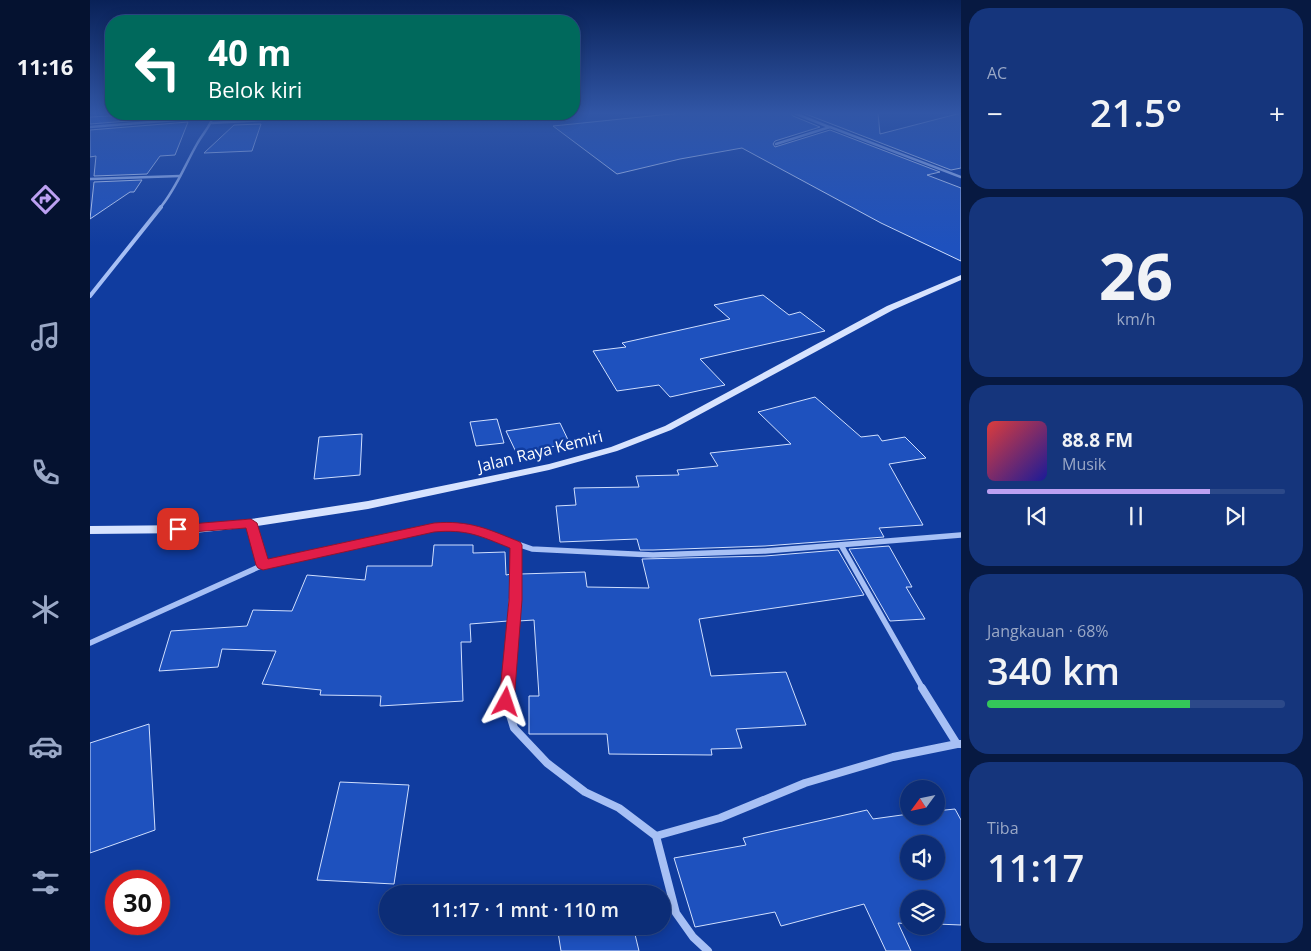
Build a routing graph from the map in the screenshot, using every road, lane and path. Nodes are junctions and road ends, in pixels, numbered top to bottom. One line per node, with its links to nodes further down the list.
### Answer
1 (190, 157): 3 (street)
2 (913, 157): 4 (street)
3 (180, 176): 5 (street); 7 (street)
4 (961, 177)
5 (90, 178)
6 (961, 277): 8 (street, Jalan Raya Kemiri)
7 (90, 296)
8 (251, 523): 9 (street, Jalan Raya Kemiri); 13 (street)
9 (90, 530)
10 (961, 535): 12 (street)
11 (516, 545): 12 (street); 13 (street); 16 (street)
12 (841, 545): 15 (street)
13 (263, 565): 14 (street)
14 (90, 643)
15 (959, 744): 16 (street)
16 (656, 836): 17 (street)
17 (708, 951)

